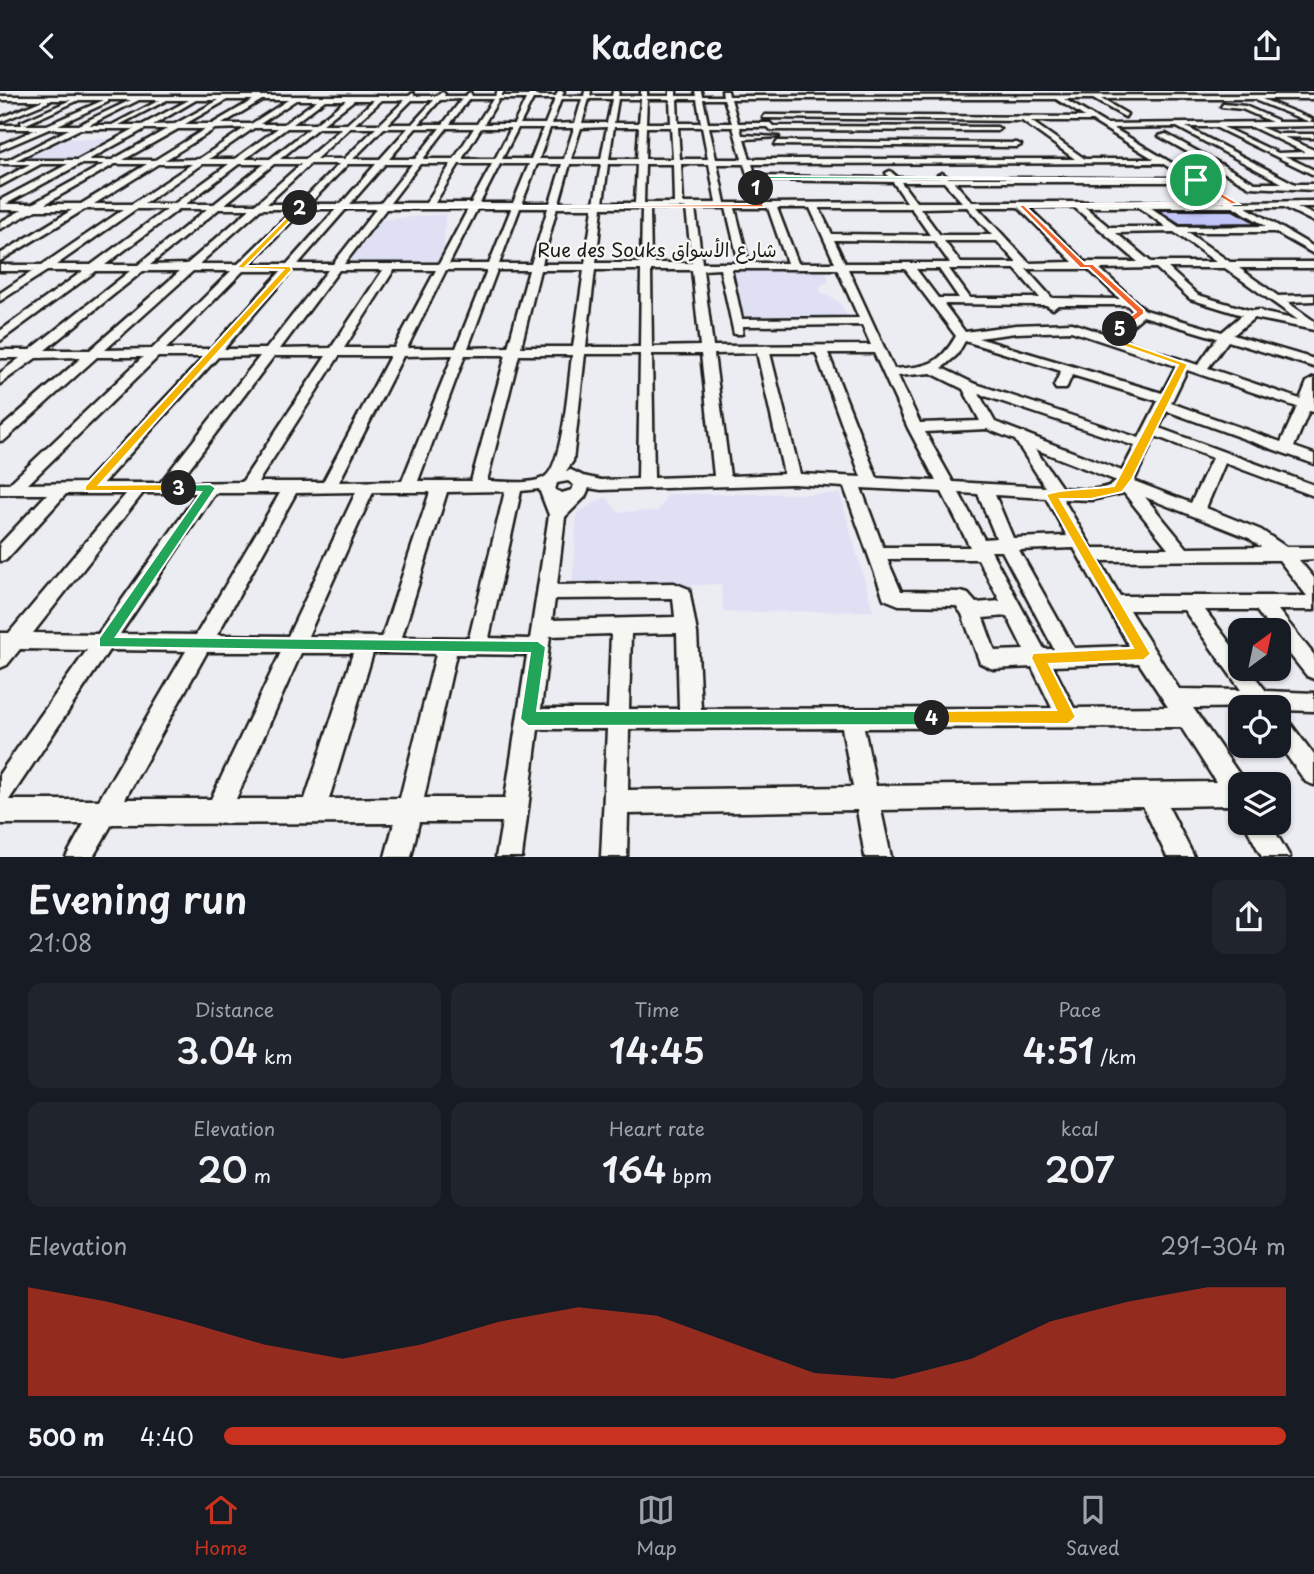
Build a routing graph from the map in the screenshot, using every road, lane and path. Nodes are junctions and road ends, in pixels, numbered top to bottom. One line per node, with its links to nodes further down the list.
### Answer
1 (43, 91): 44 (street)
2 (71, 91): 45 (street)
3 (98, 91): 46 (street)
4 (127, 91): 47 (street)
5 (153, 91): 48 (street)
6 (182, 91): 49 (street)
7 (211, 91): 50 (street)
8 (239, 91): 51 (street)
9 (272, 91): 52 (street)
10 (306, 91): 53 (street)
11 (333, 91): 54 (street)
12 (905, 91): 34 (street)
13 (949, 91): 35 (street)
14 (1046, 91): 36 (street)
15 (1109, 91): 38 (street)
16 (1142, 91): 39 (street)
17 (1175, 91): 40 (street)
18 (1237, 91): 41 (street)
19 (356, 94): 20 (street); 54 (street); 98 (street)
20 (384, 94): 21 (street); 99 (street)
21 (414, 94): 22 (street); 100 (street)
22 (441, 94): 23 (street); 101 (street)
23 (470, 94): 24 (street); 102 (street)
24 (499, 94): 25 (street); 79 (street)
25 (533, 94): 26 (street); 80 (street)
26 (560, 94): 27 (street); 81 (street)
27 (587, 94): 28 (street); 82 (street)
28 (616, 94): 29 (street); 83 (street)
29 (644, 94): 30 (street); 84 (street)
30 (673, 94): 31 (street); 85 (street)
31 (699, 94): 32 (street); 86 (street)
32 (726, 94): 33 (street); 75 (street)
33 (755, 94): 34 (street); 66 (street)
34 (912, 97): 35 (street)
35 (956, 97): 36 (street); 55 (street)
36 (1056, 97): 37 (street); 56 (street)
37 (1090, 97): 38 (street); 60 (street)
38 (1120, 97): 39 (street)
39 (1154, 97): 40 (street)
40 (1187, 97): 41 (street)
41 (1251, 97): 42 (street); 57 (street)
42 (1314, 97)
43 (0, 98): 44 (street)
44 (25, 98): 45 (street); 59 (street)
45 (55, 98): 46 (street); 70 (street)
46 (82, 98): 47 (street); 89 (street)
47 (112, 98): 48 (street); 90 (street)
48 (139, 98): 49 (street); 91 (street)
49 (167, 98): 50 (street); 92 (street)
50 (198, 98): 51 (street); 93 (street)
51 (227, 98): 52 (street); 94 (street)
52 (261, 98): 53 (street); 95 (street)
53 (295, 98): 54 (street); 96 (street)
54 (324, 98): 97 (street)
55 (965, 104): 56 (street); 65 (street)
56 (1067, 104): 63 (street)
57 (1274, 106): 58 (street); 72 (street)
58 (1314, 106)
59 (0, 108)
60 (1125, 111): 63 (street); 64 (street)
61 (1217, 114): 62 (street)
62 (1258, 114): 74 (street); 77 (street)
63 (1087, 115): 65 (street); 71 (street); 87 (street)
64 (1138, 115)
65 (980, 116): 69 (street); 71 (street); 108 (street)
66 (765, 117): 67 (street); 103 (street)
67 (818, 117): 68 (street); 104 (street)
68 (863, 117): 69 (street); 105 (street)
69 (888, 117): 106 (street)
70 (0, 120)
71 (1025, 120): 142 (street)
72 (1314, 123): 74 (street)
73 (1250, 124): 74 (street); 78 (street); 110 (street)
74 (1284, 124)
75 (736, 125): 86 (street); 103 (street); 116 (street)
76 (1175, 125): 77 (street); 87 (street); 115 (street)
77 (1198, 125): 78 (street)
78 (1213, 125): 126 (street)
79 (479, 126): 80 (street); 102 (street); 155 (street)
80 (516, 126): 81 (street); 137 (street)
81 (548, 126): 82 (street); 138 (street)
82 (579, 126): 83 (street); 139 (street)
83 (610, 126): 84 (street); 140 (street)
84 (643, 126): 85 (street); 130 (street)
85 (675, 126): 86 (street); 131 (street)
86 (704, 126): 132 (street)
87 (1104, 126): 111 (street)
88 (0, 127): 89 (street)
89 (15, 127): 90 (street); 109 (street)
90 (48, 127): 91 (street); 125 (street)
91 (79, 127): 92 (street); 156 (street)
92 (110, 127): 93 (street)
93 (142, 127): 94 (street); 145 (street)
94 (175, 127): 95 (street); 146 (street)
95 (213, 127): 96 (street); 147 (street)
96 (252, 127): 97 (street); 148 (street)
97 (285, 127): 98 (street); 149 (street)
98 (316, 127): 99 (street); 150 (street)
99 (349, 127): 100 (street); 151 (street)
100 (380, 127): 101 (street); 152 (street)
101 (412, 127): 102 (street); 153 (street)
102 (444, 127): 154 (street)
103 (770, 127): 104 (street); 118 (street)
104 (829, 129): 105 (street); 120 (street)
105 (873, 129): 106 (street); 121 (street)
106 (898, 129): 107 (street); 122 (street)
107 (946, 129): 108 (street); 123 (street)
108 (997, 129): 124 (street)
109 (0, 133)
110 (1274, 135): 117 (street); 119 (street)
111 (1122, 136): 112 (street); 143 (street)
112 (1135, 136)
113 (1149, 136): 114 (street)
114 (1163, 136): 115 (street); 167 (street)
115 (1197, 136): 128 (street)
116 (740, 137): 118 (street); 133 (street)
117 (1313, 137): 119 (street)
118 (776, 140): 120 (street); 129 (street)
119 (1285, 140): 127 (street)
120 (840, 144): 121 (street); 134 (street)
121 (886, 144): 122 (street)
122 (913, 144): 123 (street); 136 (street)
123 (962, 145): 124 (street); 157 (street)
124 (1017, 145): 141 (street)
125 (0, 148)
126 (1275, 154): 127 (street); 128 (street); 158 (street)
127 (1314, 154)
128 (1233, 155): 167 (street)
129 (784, 159): 133 (street); 134 (street); 172 (street)
130 (641, 160): 131 (street); 140 (street); 183 (street)
131 (677, 160): 132 (street); 184 (street)
132 (713, 160): 133 (street); 185 (street)
133 (747, 160): 159 (street)
134 (849, 160): 135 (street)
135 (880, 160): 136 (street); 160 (street)
136 (928, 160): 157 (street); 161 (street)
137 (498, 161): 138 (street); 155 (street); 193 (street)
138 (534, 161): 139 (street); 180 (street)
139 (569, 161): 140 (street); 181 (street)
140 (605, 161): 182 (street)
141 (1037, 161): 142 (street); 157 (street); 163 (street)
142 (1083, 161): 143 (street)
143 (1163, 161): 165 (street)
144 (42, 162): 145 (street); 156 (street); 166 (street)
145 (76, 162): 146 (street); 188 (street)
146 (113, 162): 147 (street); 195 (street)
147 (157, 162): 148 (street); 196 (street)
148 (202, 162): 149 (street); 197 (street)
149 (238, 162): 150 (street); 198 (street)
150 (273, 162): 151 (street); 199 (street)
151 (309, 162): 152 (street); 200 (street)
152 (345, 162): 153 (street); 189 (street)
153 (380, 162): 154 (street); 190 (street)
154 (418, 162): 155 (street); 191 (street)
155 (457, 162): 192 (street)
156 (2, 163)
157 (977, 163)
158 (1314, 173)
159 (753, 178): 172 (street); 194 (street)
160 (894, 180): 161 (street); 172 (street); 186 (street)
161 (946, 180): 162 (street); 187 (street)
162 (1001, 180): 163 (street); 169 (street)
163 (1062, 180): 164 (street); 170 (street)
164 (1123, 180): 165 (street); 176 (street)
165 (1196, 180): 177 (street)
166 (0, 183)
167 (1296, 187): 168 (street)
168 (1314, 187)
169 (1010, 188)
170 (1072, 188)
171 (841, 189): 172 (street)
172 (800, 193): 186 (street); 194 (street); 206 (street)
173 (1079, 200): 174 (street); 175 (street); 205 (street)
174 (1023, 202): 187 (street); 218 (street)
175 (1140, 204): 176 (street); 203 (street)
176 (1158, 204): 177 (street)
177 (1236, 204): 178 (street); 204 (street)
178 (1285, 204): 179 (street); 201 (street)
179 (1314, 204)
180 (517, 205): 181 (street); 193 (street); 238 (street)
181 (554, 205): 182 (street); 239 (street)
182 (597, 205): 183 (street); 221 (street)
183 (643, 205): 184 (street); 222 (street)
184 (684, 205): 185 (street); 223 (street)
185 (725, 205): 194 (street); 225 (street)
186 (914, 205): 187 (street); 207 (street)
187 (969, 205): 208 (street)
188 (0, 206): 195 (street)
189 (302, 206): 190 (street); 200 (street); 233 (street)
190 (341, 206): 191 (street); 234 (street)
191 (385, 206): 192 (street); 235 (street)
192 (429, 206): 193 (street)
193 (475, 206): 237 (street)
194 (766, 206): 226 (street)
195 (34, 207): 196 (street); 202 (street)
196 (83, 207): 197 (street); 212 (street)
197 (135, 207): 198 (street); 229 (street)
198 (177, 207): 199 (street); 230 (street)
199 (217, 207): 200 (street); 231 (street)
200 (260, 207): 232 (street)
201 (1314, 219)
202 (0, 226)
203 (1176, 229): 204 (street); 205 (street); 220 (street)
204 (1277, 229): 209 (street)
205 (1106, 230): 219 (street)
206 (829, 237): 207 (street); 227 (street)
207 (937, 238): 208 (street); 216 (street)
208 (1000, 238): 217 (street)
209 (1296, 240): 210 (street); 211 (street)
210 (1314, 240)
211 (1314, 251)
212 (0, 258)
213 (1314, 265): 220 (street, Rue des Souks شارع الأسواق)
214 (908, 266): 215 (street, Rue des Souks شارع الأسواق); 227 (street, Rue des Souks شارع الأسواق); 243 (street)
215 (942, 266): 216 (street, Rue des Souks شارع الأسواق); 244 (street)
216 (958, 266): 217 (street, Rue des Souks شارع الأسواق)
217 (1022, 266): 218 (street, Rue des Souks شارع الأسواق); 245 (street)
218 (1087, 266): 219 (street, Rue des Souks شارع الأسواق); 246 (street)
219 (1154, 266): 220 (street, Rue des Souks شارع الأسواق); 249 (street)
220 (1228, 266): 242 (street)
221 (589, 267): 222 (street, Rue des Souks شارع الأسواق); 239 (street, Rue des Souks شارع الأسواق); 261 (street)
222 (646, 267): 223 (street, Rue des Souks شارع الأسواق); 262 (street)
223 (697, 267): 224 (street, Rue des Souks شارع الأسواق); 263 (street)
224 (725, 267): 225 (street, Rue des Souks شارع الأسواق); 250 (street)
225 (745, 267): 226 (street, Rue des Souks شارع الأسواق)
226 (794, 267): 227 (street, Rue des Souks شارع الأسواق)
227 (842, 267): 250 (street)
228 (0, 268): 229 (street, Rue des Souks شارع الأسواق)
229 (44, 268): 230 (street, Rue des Souks شارع الأسواق); 240 (street)
230 (95, 268): 231 (street, Rue des Souks شارع الأسواق); 255 (street)
231 (143, 268): 232 (street, Rue des Souks شارع الأسواق); 271 (street)
232 (191, 268): 233 (street, Rue des Souks شارع الأسواق); 272 (street)
233 (240, 268): 234 (street, Rue des Souks شارع الأسواق); 267 (street)
234 (290, 268): 235 (street, Rue des Souks شارع الأسواق); 268 (street)
235 (337, 268): 236 (street, Rue des Souks شارع الأسواق); 269 (street)
236 (390, 268): 237 (street, Rue des Souks شارع الأسواق); 264 (street)
237 (442, 268): 238 (street, Rue des Souks شارع الأسواق); 265 (street)
238 (493, 268): 239 (street, Rue des Souks شارع الأسواق); 266 (street)
239 (536, 268): 260 (street)
240 (0, 298)
241 (1314, 298): 242 (street)
242 (1275, 299): 247 (street)
243 (936, 301): 244 (street); 253 (street)
244 (967, 301): 245 (street)
245 (1049, 302): 246 (street); 251 (street)
246 (1130, 302): 248 (street)
247 (1292, 311): 249 (street); 252 (street)
248 (1141, 312): 254 (street); 256 (street)
249 (1250, 314): 252 (street); 254 (street)
250 (866, 321): 257 (street)
251 (1072, 327): 253 (street); 256 (street)
252 (1314, 327)
253 (962, 336): 275 (street); 276 (street)
254 (1225, 336): 273 (street); 277 (street)
255 (0, 337)
256 (1109, 338): 274 (street)
257 (880, 349): 259 (street); 278 (street)
258 (763, 350): 259 (street); 263 (street); 296 (street)
259 (821, 350): 298 (street)
260 (515, 351): 261 (street); 266 (street); 302 (street)
261 (579, 351): 262 (street); 294 (street)
262 (646, 351): 263 (street); 300 (street)
263 (707, 351): 295 (street)
264 (335, 352): 265 (street); 269 (street); 313 (street)
265 (398, 352): 266 (street); 306 (street)
266 (460, 352): 308 (street)
267 (155, 353): 268 (street); 272 (street); 314 (street)
268 (214, 353): 269 (street); 316 (street)
269 (271, 353): 311 (street)
270 (0, 354): 271 (street)
271 (33, 354): 272 (street); 279 (street)
272 (96, 354): 288 (street)
273 (1314, 363)
274 (1183, 364): 277 (street); 283 (street)
275 (933, 369): 278 (street); 281 (street)
276 (1068, 369): 282 (street); 283 (street)
277 (1200, 370): 284 (street)
278 (890, 373): 286 (street)
279 (0, 380)
280 (1314, 382): 284 (street)
281 (968, 386): 285 (street); 290 (street)
282 (1060, 386)
283 (1164, 402): 287 (street); 291 (street)
284 (1310, 407): 291 (street)
285 (989, 425): 286 (street); 289 (street)
286 (915, 428): 304 (street)
287 (1151, 430): 290 (street); 292 (street)
288 (0, 437)
289 (1021, 438): 299 (street); 320 (street)
290 (1143, 444): 299 (street)
291 (1286, 449): 293 (street)
292 (1221, 455): 318 (street); 321 (street)
293 (1314, 459)
294 (565, 461): 301 (street); 319 (street)
295 (722, 479): 296 (street); 300 (street)
296 (793, 479): 297 (street)
297 (850, 481): 298 (street); 325 (street)
298 (870, 481): 304 (street)
299 (1125, 481): 320 (street); 321 (street); 329 (street)
300 (646, 483): 301 (street)
301 (579, 485): 319 (street); 319 (street)
302 (478, 486): 303 (street); 309 (street)
303 (521, 486): 319 (street); 348 (street)
304 (948, 486): 317 (street); 323 (street)
305 (291, 487): 306 (street); 313 (street); 343 (street)
306 (328, 487): 307 (street)
307 (367, 487): 308 (street); 344 (street)
308 (408, 487): 309 (street)
309 (440, 487): 346 (street)
310 (139, 488): 311 (street); 316 (street); 341 (street)
311 (165, 488): 312 (street)
312 (210, 488): 313 (street); 342 (street)
313 (246, 488)
314 (6, 489): 315 (street)
315 (61, 489): 316 (street); 328 (street)
316 (89, 489)
317 (984, 489): 320 (street); 322 (street)
318 (1314, 491)
319 (552, 493): 331 (street)
320 (1055, 495): 324 (street)
321 (1197, 509): 327 (street)
322 (1007, 544): 323 (street); 324 (street); 350 (street)
323 (980, 549): 325 (street); 336 (street)
324 (1084, 549): 329 (street); 332 (street)
325 (878, 553): 337 (street)
326 (1314, 553): 327 (street)
327 (1284, 554): 329 (street); 330 (street)
328 (0, 555)
329 (1184, 556)
330 (1314, 591)
331 (546, 592): 338 (street); 340 (street)
332 (1116, 603): 335 (street); 349 (street)
333 (1261, 603): 334 (street); 335 (street); 353 (street)
334 (1314, 603)
335 (1190, 604): 354 (street)
336 (1013, 608): 337 (street); 351 (street)
337 (971, 611): 351 (street)
338 (686, 625): 339 (street); 359 (street)
339 (621, 628): 340 (street); 364 (street)
340 (540, 638): 348 (street); 363 (street)
341 (7, 641): 342 (street); 352 (street)
342 (104, 642): 343 (street); 368 (street)
343 (201, 643): 344 (street); 376 (street)
344 (295, 645): 345 (street); 377 (street)
345 (366, 645): 346 (street); 373 (street)
346 (389, 646): 347 (street)
347 (448, 646): 348 (street); 374 (street)
348 (477, 646)
349 (1144, 654): 350 (street); 355 (street)
350 (1068, 656): 351 (street)
351 (1039, 658): 360 (street)
352 (0, 659)
353 (1314, 670)
354 (1256, 695)
355 (1176, 698): 356 (street); 361 (street)
356 (1228, 702)
357 (1314, 702): 358 (street)
358 (1291, 703)
359 (690, 717): 362 (street); 364 (street)
360 (1068, 717): 361 (street); 362 (street)
361 (1188, 717): 367 (street)
362 (850, 718): 371 (street)
363 (528, 719): 364 (street); 375 (street)
364 (618, 719): 372 (street)
365 (1291, 742): 366 (street)
366 (1314, 774)
367 (1228, 779)
368 (0, 793)
369 (1150, 795): 370 (street); 371 (street); 385 (street)
370 (1228, 796)
371 (866, 799): 372 (street); 384 (street)
372 (615, 802): 383 (street)
373 (313, 810): 374 (street); 377 (street)
374 (409, 810): 375 (street); 381 (street)
375 (515, 810): 382 (street)
376 (105, 811): 377 (street); 378 (street); 380 (street)
377 (218, 811)
378 (0, 812)
379 (1264, 835): 386 (street)
380 (79, 856)
381 (398, 856)
382 (509, 856)
383 (614, 856)
384 (878, 856)
385 (1181, 856)
386 (1277, 856)

